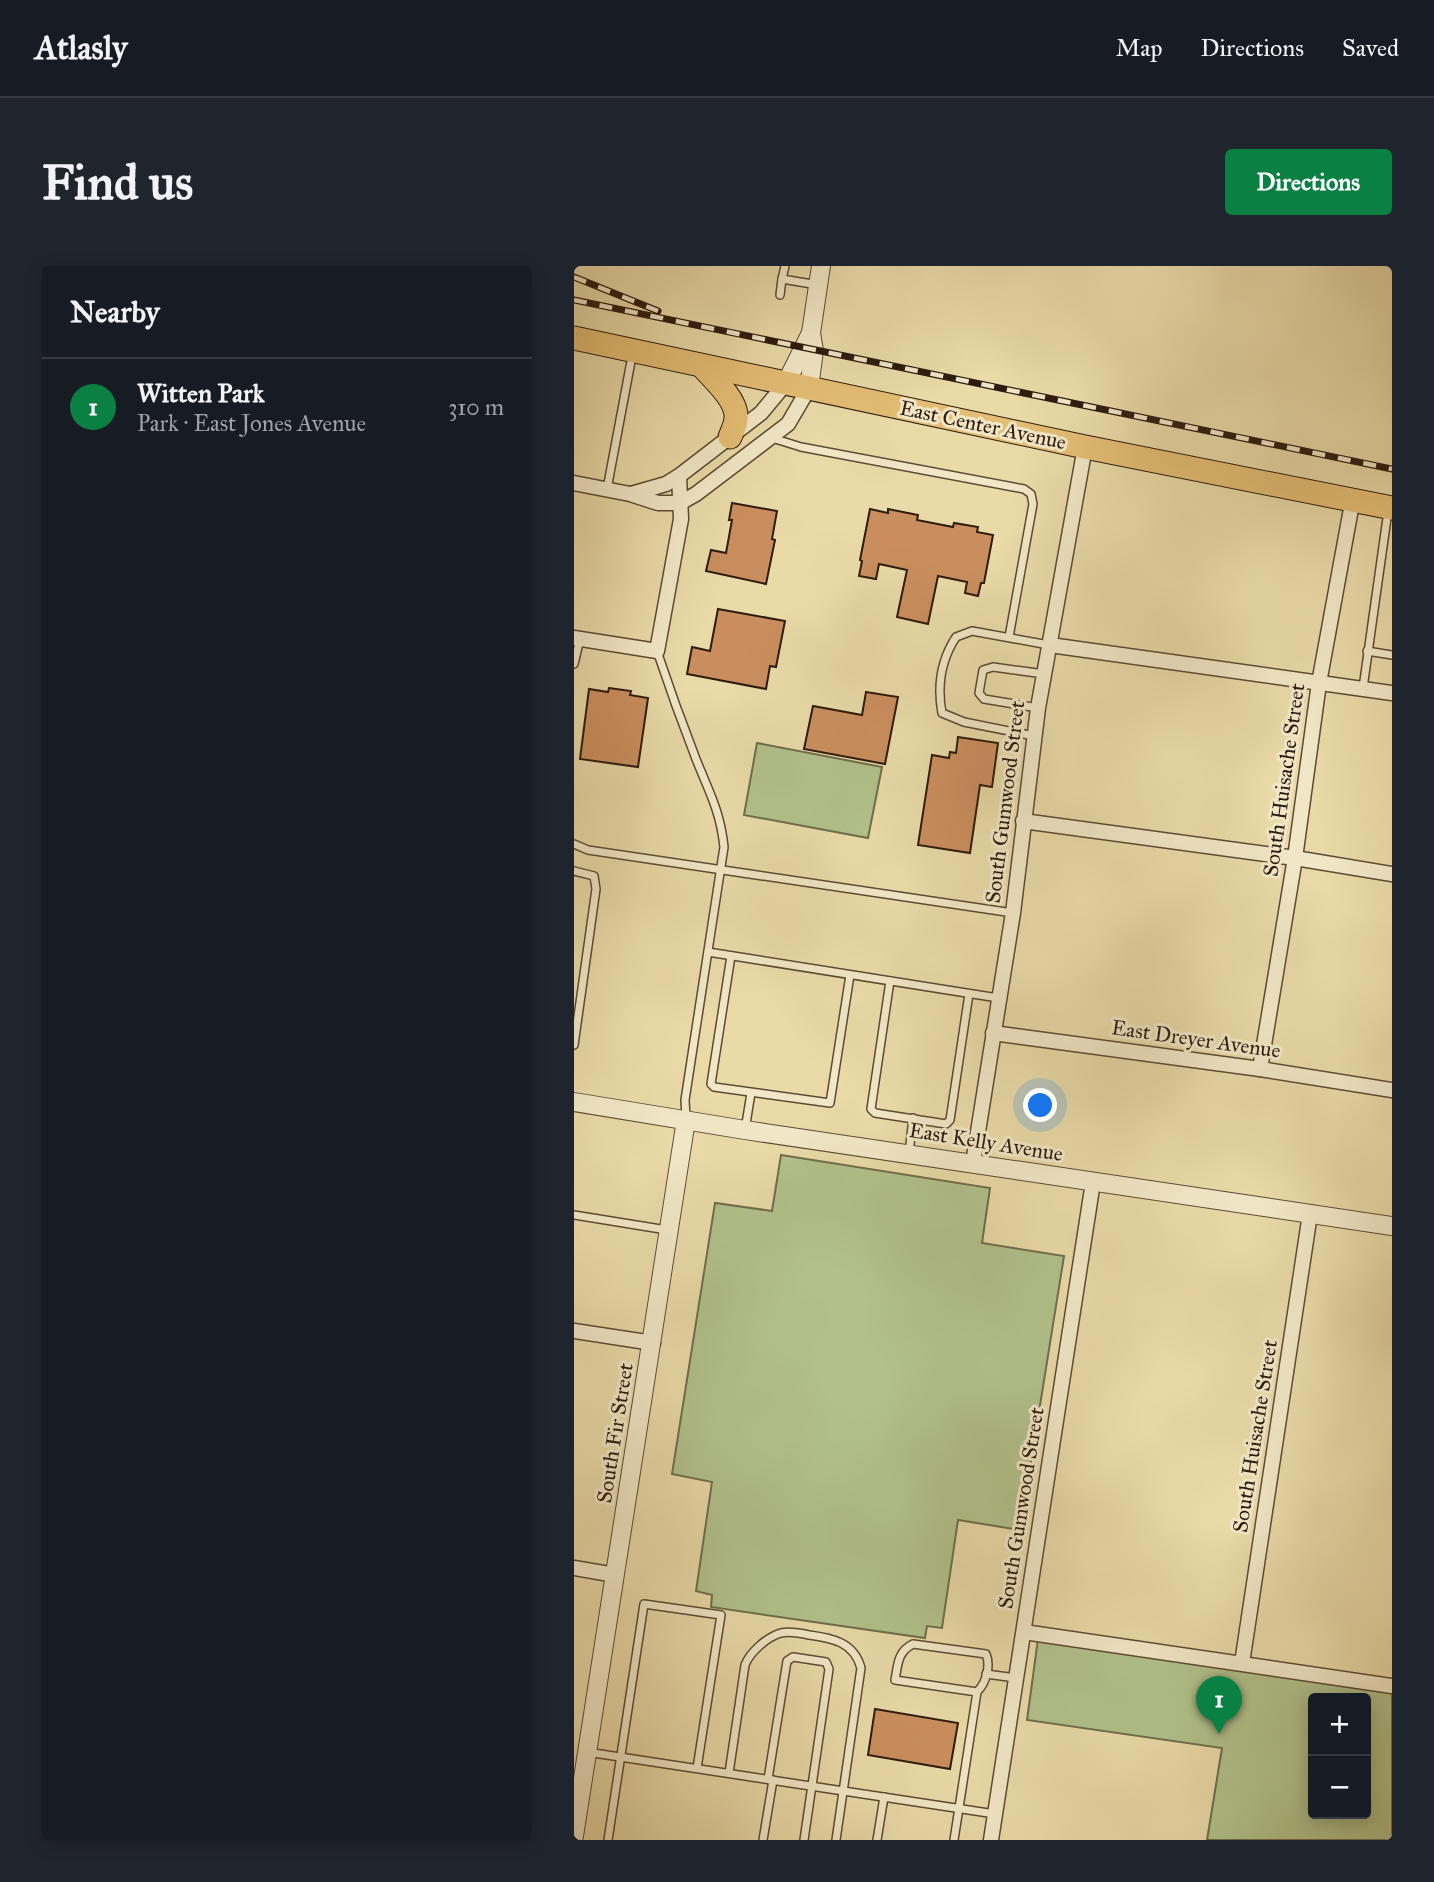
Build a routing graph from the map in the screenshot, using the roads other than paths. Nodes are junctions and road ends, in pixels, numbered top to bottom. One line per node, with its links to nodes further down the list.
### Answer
1 (785, 266): 3 (lane)
2 (821, 266): 4 (street)
3 (782, 279): 4 (lane); 5 (lane)
4 (818, 285): 6 (street)
5 (780, 295)
6 (811, 333): 10 (street); 11 (street)
7 (574, 338): 8 (main road, East Center Avenue)
8 (633, 351): 9 (main road, East Center Avenue); 17 (lane)
9 (702, 366): 10 (main road, East Center Avenue); 12 (main road)
10 (786, 383): 11 (main road, East Center Avenue); 12 (street)
11 (809, 388): 13 (street); 14 (main road, East Center Avenue)
12 (730, 437): 15 (street)
13 (769, 437): 20 (street); 22 (lane)
14 (1085, 447): 19 (main road, East Center Avenue); 24 (street, South Gumwood Street)
15 (679, 476): 18 (street); 20 (street)
16 (574, 483): 17 (street)
17 (607, 489): 18 (street)
18 (630, 494): 20 (street)
19 (1353, 498): 21 (main road, East Center Avenue); 30 (street, South Huisache Street)
20 (680, 503): 25 (street)
21 (1391, 508): 26 (lane)
22 (1010, 637): 24 (lane); 34 (lane)
23 (577, 638): 25 (street); 28 (lane)
24 (1049, 645): 29 (street, South Gumwood Street); 30 (street)
25 (657, 651): 38 (lane)
26 (1367, 652): 27 (lane); 31 (lane)
27 (1392, 655)
28 (574, 664)
29 (1044, 674): 33 (street, South Gumwood Street); 33 (lane)
30 (1319, 683): 31 (street); 37 (street, South Huisache Street)
31 (1363, 688): 32 (street)
32 (1392, 693)
33 (1038, 708): 34 (street, South Gumwood Street)
34 (1034, 736): 35 (street, South Gumwood Street)
35 (1023, 821): 37 (street); 41 (street, South Gumwood Street)
36 (574, 844): 38 (lane)
37 (1295, 858): 40 (street); 50 (street, South Huisache Street)
38 (722, 869): 41 (lane); 42 (lane)
39 (574, 871): 49 (lane)
40 (1392, 874)
41 (1013, 913): 47 (street, South Gumwood Street)
42 (708, 952): 43 (lane); 55 (lane)
43 (731, 956): 44 (lane); 52 (lane)
44 (850, 975): 45 (lane); 52 (lane)
45 (890, 981): 46 (lane); 54 (lane)
46 (969, 994): 47 (lane); 54 (lane)
47 (999, 998): 48 (street, South Gumwood Street)
48 (993, 1033): 50 (street, East Dreyer Avenue); 58 (street, South Gumwood Street)
49 (574, 1045)
50 (1260, 1069): 51 (street, East Dreyer Avenue)
51 (1392, 1090)
52 (751, 1093): 56 (lane)
53 (574, 1102): 55 (street, East Kelly Avenue)
54 (913, 1118): 57 (lane)
55 (686, 1120): 56 (street, East Kelly Avenue); 63 (street, South Fir Street)
56 (745, 1130): 57 (street, East Kelly Avenue)
57 (909, 1153): 58 (street, East Kelly Avenue)
58 (973, 1163): 59 (street, East Kelly Avenue)
59 (1093, 1182): 60 (street, East Kelly Avenue); 68 (street, South Gumwood Street)
60 (1310, 1214): 62 (street, East Kelly Avenue); 69 (street, South Huisache Street)
61 (574, 1215): 63 (lane)
62 (1392, 1226)
63 (670, 1231): 65 (street, South Fir Street)
64 (574, 1331): 65 (street)
65 (653, 1343): 67 (street, South Fir Street)
66 (574, 1568): 67 (street)
67 (615, 1575): 74 (street, South Fir Street)
68 (1024, 1632): 69 (street); 71 (street, South Gumwood Street)
69 (1242, 1663): 72 (street)
70 (986, 1674): 71 (lane); 73 (lane); 73 (lane)
71 (1016, 1678): 83 (street, South Gumwood Street)
72 (1392, 1686)
73 (977, 1692): 82 (lane)
74 (581, 1750): 75 (lane); 84 (street, South Fir Street)
75 (621, 1757): 76 (lane); 76 (lane); 85 (lane)
76 (697, 1768): 77 (lane)
77 (729, 1773): 78 (lane); 80 (lane)
78 (770, 1779): 79 (lane); 79 (lane); 86 (lane)
79 (812, 1786): 80 (lane); 87 (lane)
80 (843, 1791): 81 (lane); 88 (lane)
81 (884, 1797): 82 (lane); 89 (lane)
82 (959, 1808): 83 (lane); 90 (lane)
83 (995, 1814): 91 (street, South Gumwood Street)
84 (574, 1836)
85 (608, 1840)
86 (764, 1840)
87 (804, 1840)
88 (836, 1840)
89 (877, 1840)
90 (954, 1840)
91 (991, 1840)

